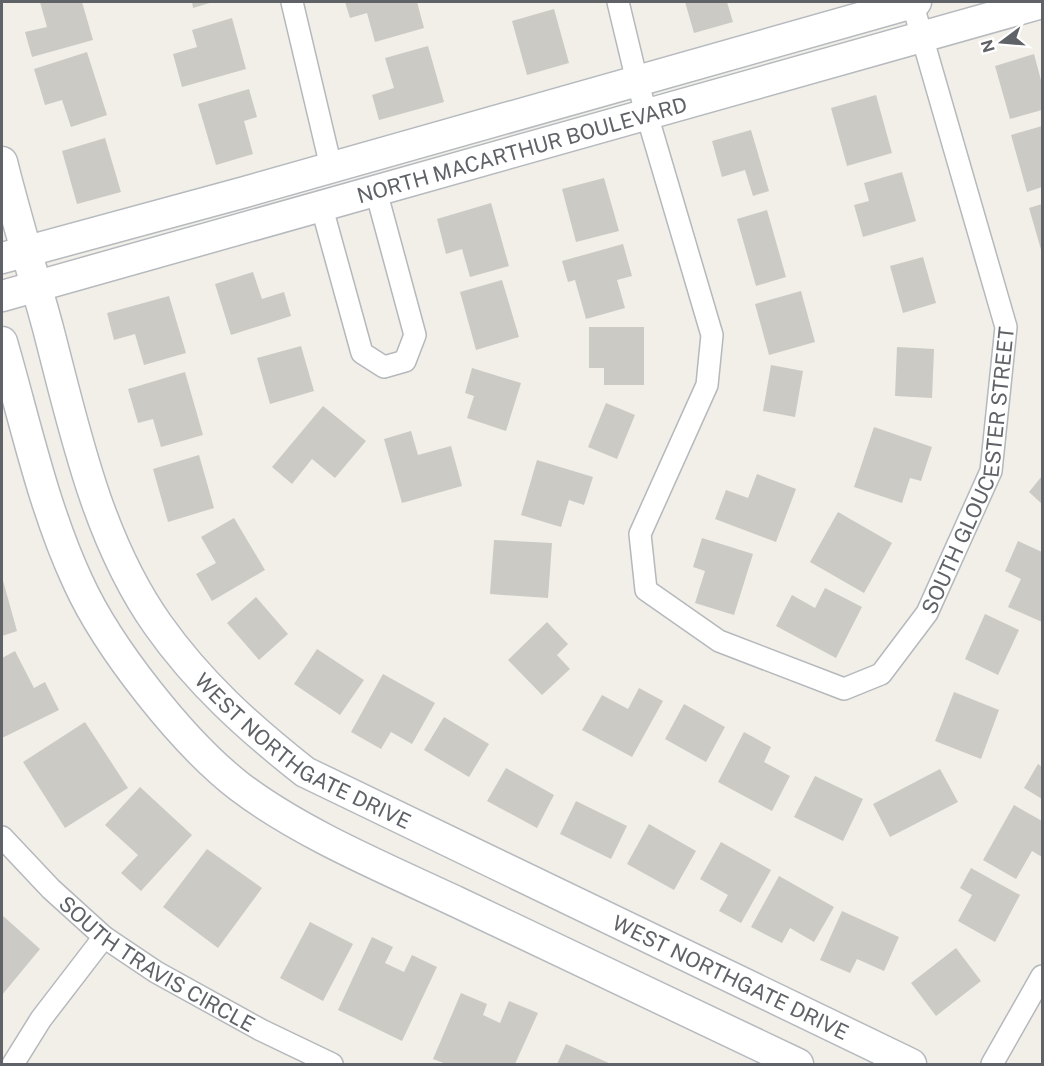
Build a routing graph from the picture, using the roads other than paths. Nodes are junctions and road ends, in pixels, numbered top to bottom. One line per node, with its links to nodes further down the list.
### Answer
1 (292, 2): 9 (street)
2 (618, 2): 6 (street)
3 (913, 2): 5 (street, SOUTH GLOUCESTER STREET); 6 (main road, NORTH MACARTHUR BOULEVARD)
4 (1042, 3): 5 (main road, NORTH MACARTHUR BOULEVARD)
5 (922, 37): 7 (main road, NORTH MACARTHUR BOULEVARD); 7 (street, SOUTH GLOUCESTER STREET)
6 (637, 81): 7 (street); 9 (main road, NORTH MACARTHUR BOULEVARD)
7 (648, 115): 10 (main road, NORTH MACARTHUR BOULEVARD)
8 (2, 162): 12 (main road, WEST NORTHGATE DRIVE)
9 (331, 167): 11 (main road); 12 (main road, NORTH MACARTHUR BOULEVARD)
10 (376, 191): 11 (main road, NORTH MACARTHUR BOULEVARD); 11 (street)
11 (332, 205): 13 (main road, NORTH MACARTHUR BOULEVARD)
12 (14, 254): 13 (main road, WEST NORTHGATE DRIVE)
13 (37, 286): 14 (main road, NORTH MACARTHUR BOULEVARD); 24 (main road, WEST NORTHGATE DRIVE)
14 (2, 296)
15 (2, 342): 17 (main road)
16 (2, 387): 17 (main road)
17 (24, 421): 23 (main road)
18 (2, 837): 19 (street, SOUTH TRAVIS CIRCLE)
19 (104, 936): 21 (street); 22 (street, SOUTH TRAVIS CIRCLE)
20 (1042, 976): 25 (street)
21 (12, 1065)
22 (332, 1065)
23 (798, 1065)
24 (911, 1065)
25 (992, 1065)

